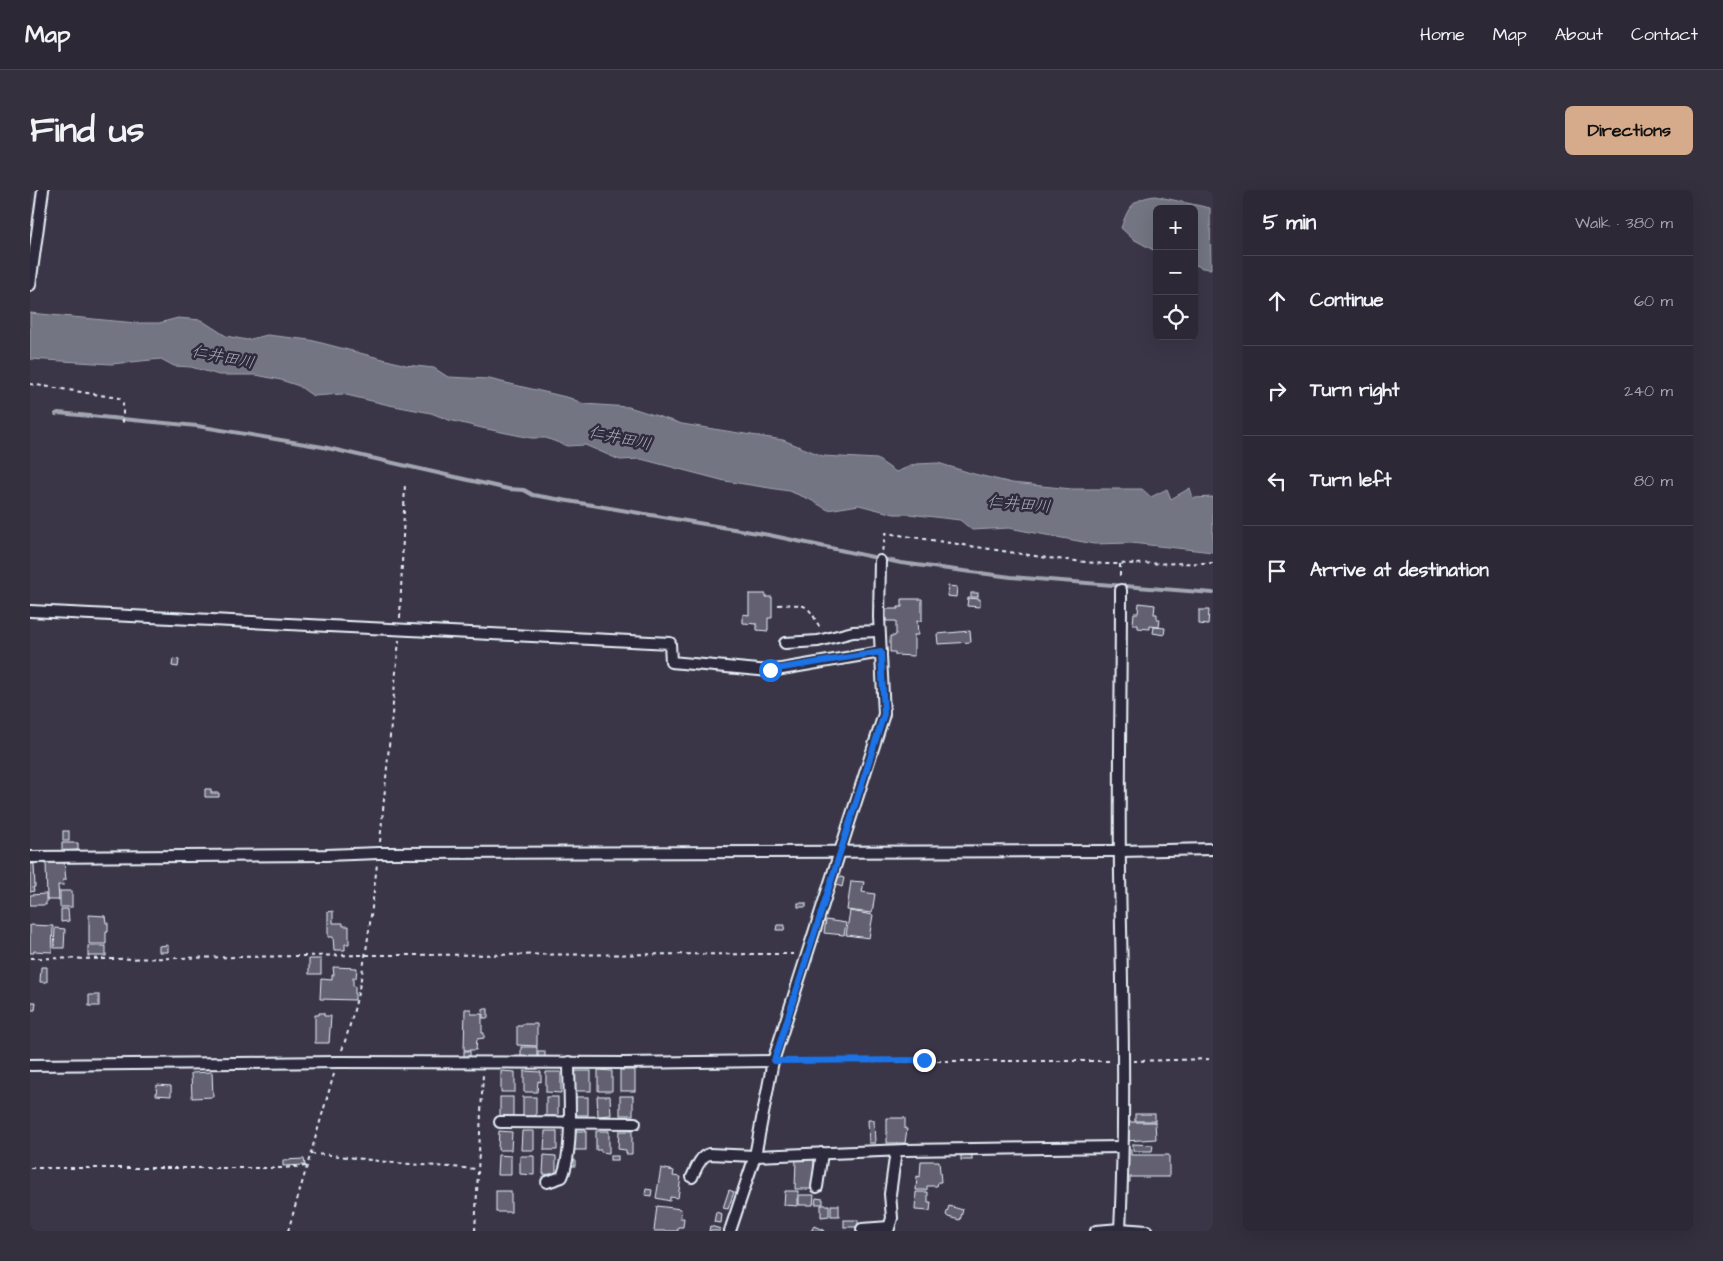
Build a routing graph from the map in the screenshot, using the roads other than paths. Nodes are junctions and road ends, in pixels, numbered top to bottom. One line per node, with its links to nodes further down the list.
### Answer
1 (43, 190): 2 (street)
2 (34, 230): 3 (street)
3 (30, 285)
4 (881, 556): 7 (street)
5 (1121, 590): 12 (street)
6 (30, 611): 9 (street)
7 (879, 631): 8 (street); 9 (street)
8 (785, 643)
9 (881, 652): 11 (street)
10 (1213, 849): 12 (street)
11 (840, 851): 12 (street); 13 (street); 14 (street)
12 (1120, 851): 20 (street)
13 (30, 857)
14 (774, 1061): 15 (street); 23 (street)
15 (569, 1062): 16 (street); 18 (street)
16 (30, 1065)
17 (500, 1122): 18 (street)
18 (569, 1123): 19 (street); 25 (street)
19 (635, 1123)
20 (1122, 1147): 21 (street); 29 (street)
21 (896, 1151): 22 (street); 28 (street)
22 (822, 1153): 23 (street); 26 (street)
23 (755, 1156): 24 (street); 30 (street)
24 (692, 1177)
25 (547, 1182)
26 (817, 1187)
27 (862, 1229): 28 (street)
28 (889, 1229)
29 (1120, 1229): 31 (street); 32 (street)
30 (730, 1231)
31 (1096, 1231)
32 (1146, 1231)

